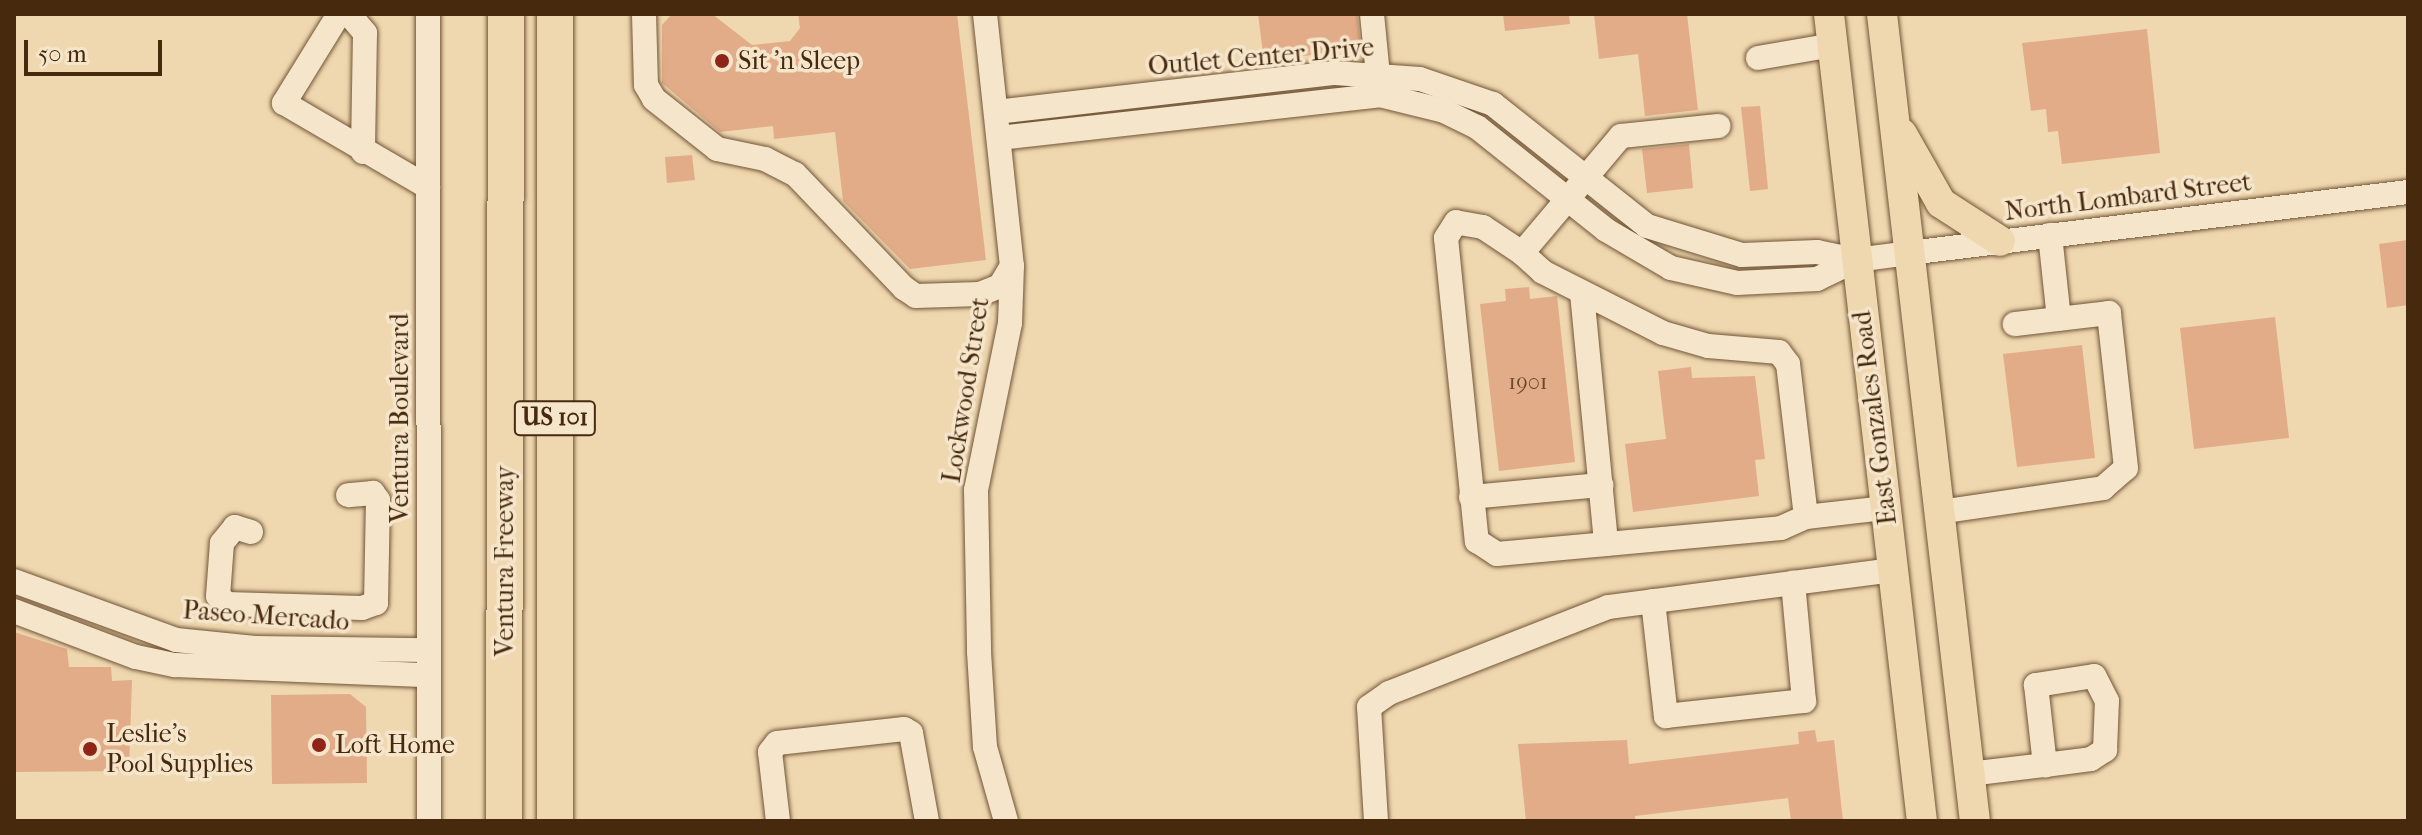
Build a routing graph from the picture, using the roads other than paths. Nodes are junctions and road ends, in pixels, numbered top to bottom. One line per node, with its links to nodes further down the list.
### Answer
1 (339, 14): 20 (street)
2 (349, 14): 20 (street)
3 (428, 14): 21 (street, Ventura Boulevard)
4 (499, 14): 17 (highway)
5 (506, 14): 17 (highway, Ventura Freeway / US 101)
6 (555, 14): 52 (highway, Ventura Freeway / US 101)
7 (644, 14): 29 (street)
8 (985, 14): 15 (street, Lockwood Street)
9 (1372, 14): 14 (street)
10 (1829, 14): 12 (main road, East Gonzales Road)
11 (1882, 14): 16 (main road, East Gonzales Road)
12 (1833, 45): 13 (street); 28 (main road, East Gonzales Road)
13 (1758, 58)
14 (1379, 84): 15 (street, Outlet Center Drive); 19 (street, Outlet Center Drive); 22 (street, Outlet Center Drive)
15 (996, 112): 19 (street, Lockwood Street)
16 (1894, 118): 25 (main road); 27 (main road, East Gonzales Road)
17 (506, 121): 51 (highway, Ventura Freeway / US 101)
18 (1718, 126): 22 (street)
19 (999, 138): 29 (street, Lockwood Street)
20 (363, 152): 21 (street)
21 (428, 187): 46 (street, Ventura Boulevard)
22 (1578, 189): 26 (street); 28 (street, Outlet Center Drive)
23 (2408, 192): 24 (street, North Lombard Street)
24 (2050, 235): 25 (street, North Lombard Street); 31 (street)
25 (2000, 241): 27 (street, North Lombard Street)
26 (1522, 253): 30 (street); 35 (street)
27 (1909, 253): 28 (street, North Lombard Street); 37 (main road, East Gonzales Road)
28 (1856, 260): 36 (main road, East Gonzales Road)
29 (1012, 266): 55 (street, Lockwood Street)
30 (1582, 293): 33 (street); 38 (street)
31 (2059, 319): 32 (street); 37 (street)
32 (2015, 324)
33 (1601, 485): 35 (street); 40 (street)
34 (348, 495): 39 (street)
35 (1471, 497): 40 (street)
36 (1885, 508): 38 (street); 41 (main road, East Gonzales Road)
37 (1939, 512): 49 (main road, East Gonzales Road)
38 (1806, 517): 40 (street)
39 (251, 532)
40 (1606, 544)
41 (1893, 570): 43 (street); 57 (main road, East Gonzales Road)
42 (14, 581): 46 (street, Paseo Mercado)
43 (1793, 583): 44 (street); 44 (street)
44 (1653, 601): 56 (street)
45 (14, 611): 47 (street, Paseo Mercado)
46 (429, 650): 47 (street, Ventura Boulevard)
47 (429, 675): 50 (street, Ventura Boulevard)
48 (2045, 765): 49 (street)
49 (1969, 774): 58 (main road, East Gonzales Road)
50 (429, 821)
51 (504, 821)
52 (555, 821)
53 (778, 821): 54 (street)
54 (927, 821)
55 (1006, 821)
56 (1376, 821)
57 (1922, 821)
58 (1975, 821)

